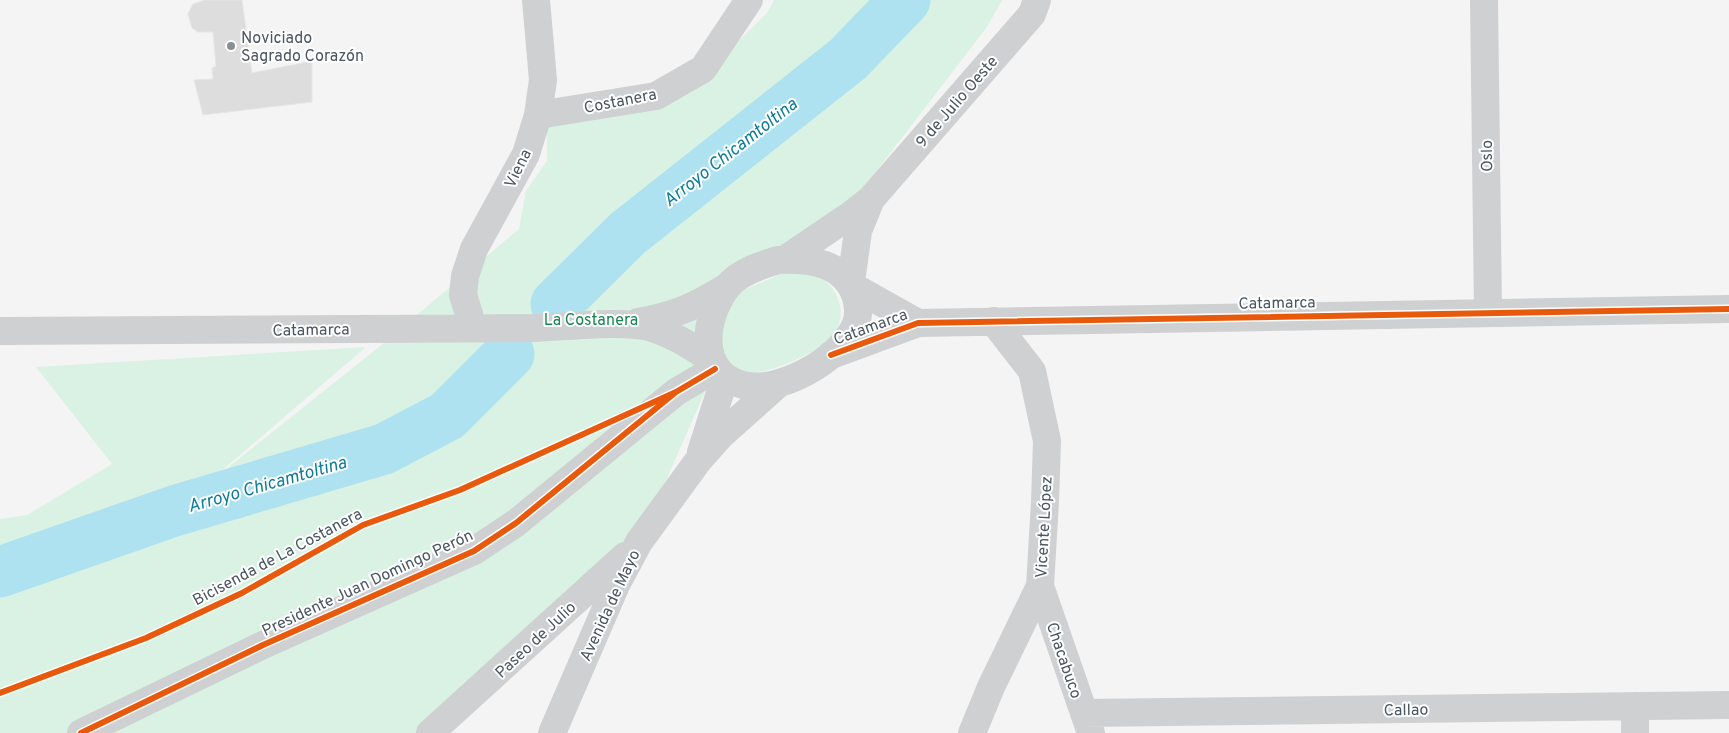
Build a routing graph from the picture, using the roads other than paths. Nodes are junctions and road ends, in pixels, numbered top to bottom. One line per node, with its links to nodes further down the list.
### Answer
1 (536, 0): 5 (street, Viena)
2 (749, 0): 5 (street, Costanera)
3 (1037, 0): 6 (street, 9 de Julio Oeste)
4 (1484, 0): 11 (street, Oslo)
5 (538, 115): 15 (street, Viena)
6 (871, 199): 7 (street, 9 de Julio Oeste); 8 (street, 9 de Julio Oeste)
7 (784, 260): 8 (street); 9 (street)
8 (851, 284): 13 (street, Catamarca); 17 (street)
9 (728, 286): 14 (street, Catamarca); 18 (street)
10 (1729, 309): 11 (street, Catamarca)
11 (1488, 312): 12 (street, Catamarca)
12 (993, 321): 13 (street, Catamarca); 22 (street, Vicente López)
13 (918, 323): 17 (street, Catamarca)
14 (623, 325): 15 (street, Catamarca); 18 (street, Catamarca)
15 (473, 327): 16 (street, Catamarca)
16 (0, 331)
17 (831, 355): 19 (street)
18 (716, 368): 19 (street); 20 (street, Avenida de Mayo); 26 (street, Presidente Juan Domingo Perón)
19 (777, 384): 20 (street, Avenida de Mayo)
20 (698, 461): 21 (street, Avenida de Mayo)
21 (639, 542): 27 (street, Paseo de Julio); 28 (street, Avenida de Mayo)
22 (1040, 586): 25 (street, Chacabuco); 29 (street, Vicente López)
23 (1729, 705): 24 (street, Callao)
24 (1635, 720): 25 (street, Callao)
25 (1087, 723)
26 (81, 733)
27 (430, 733)
28 (552, 733)
29 (972, 733)

